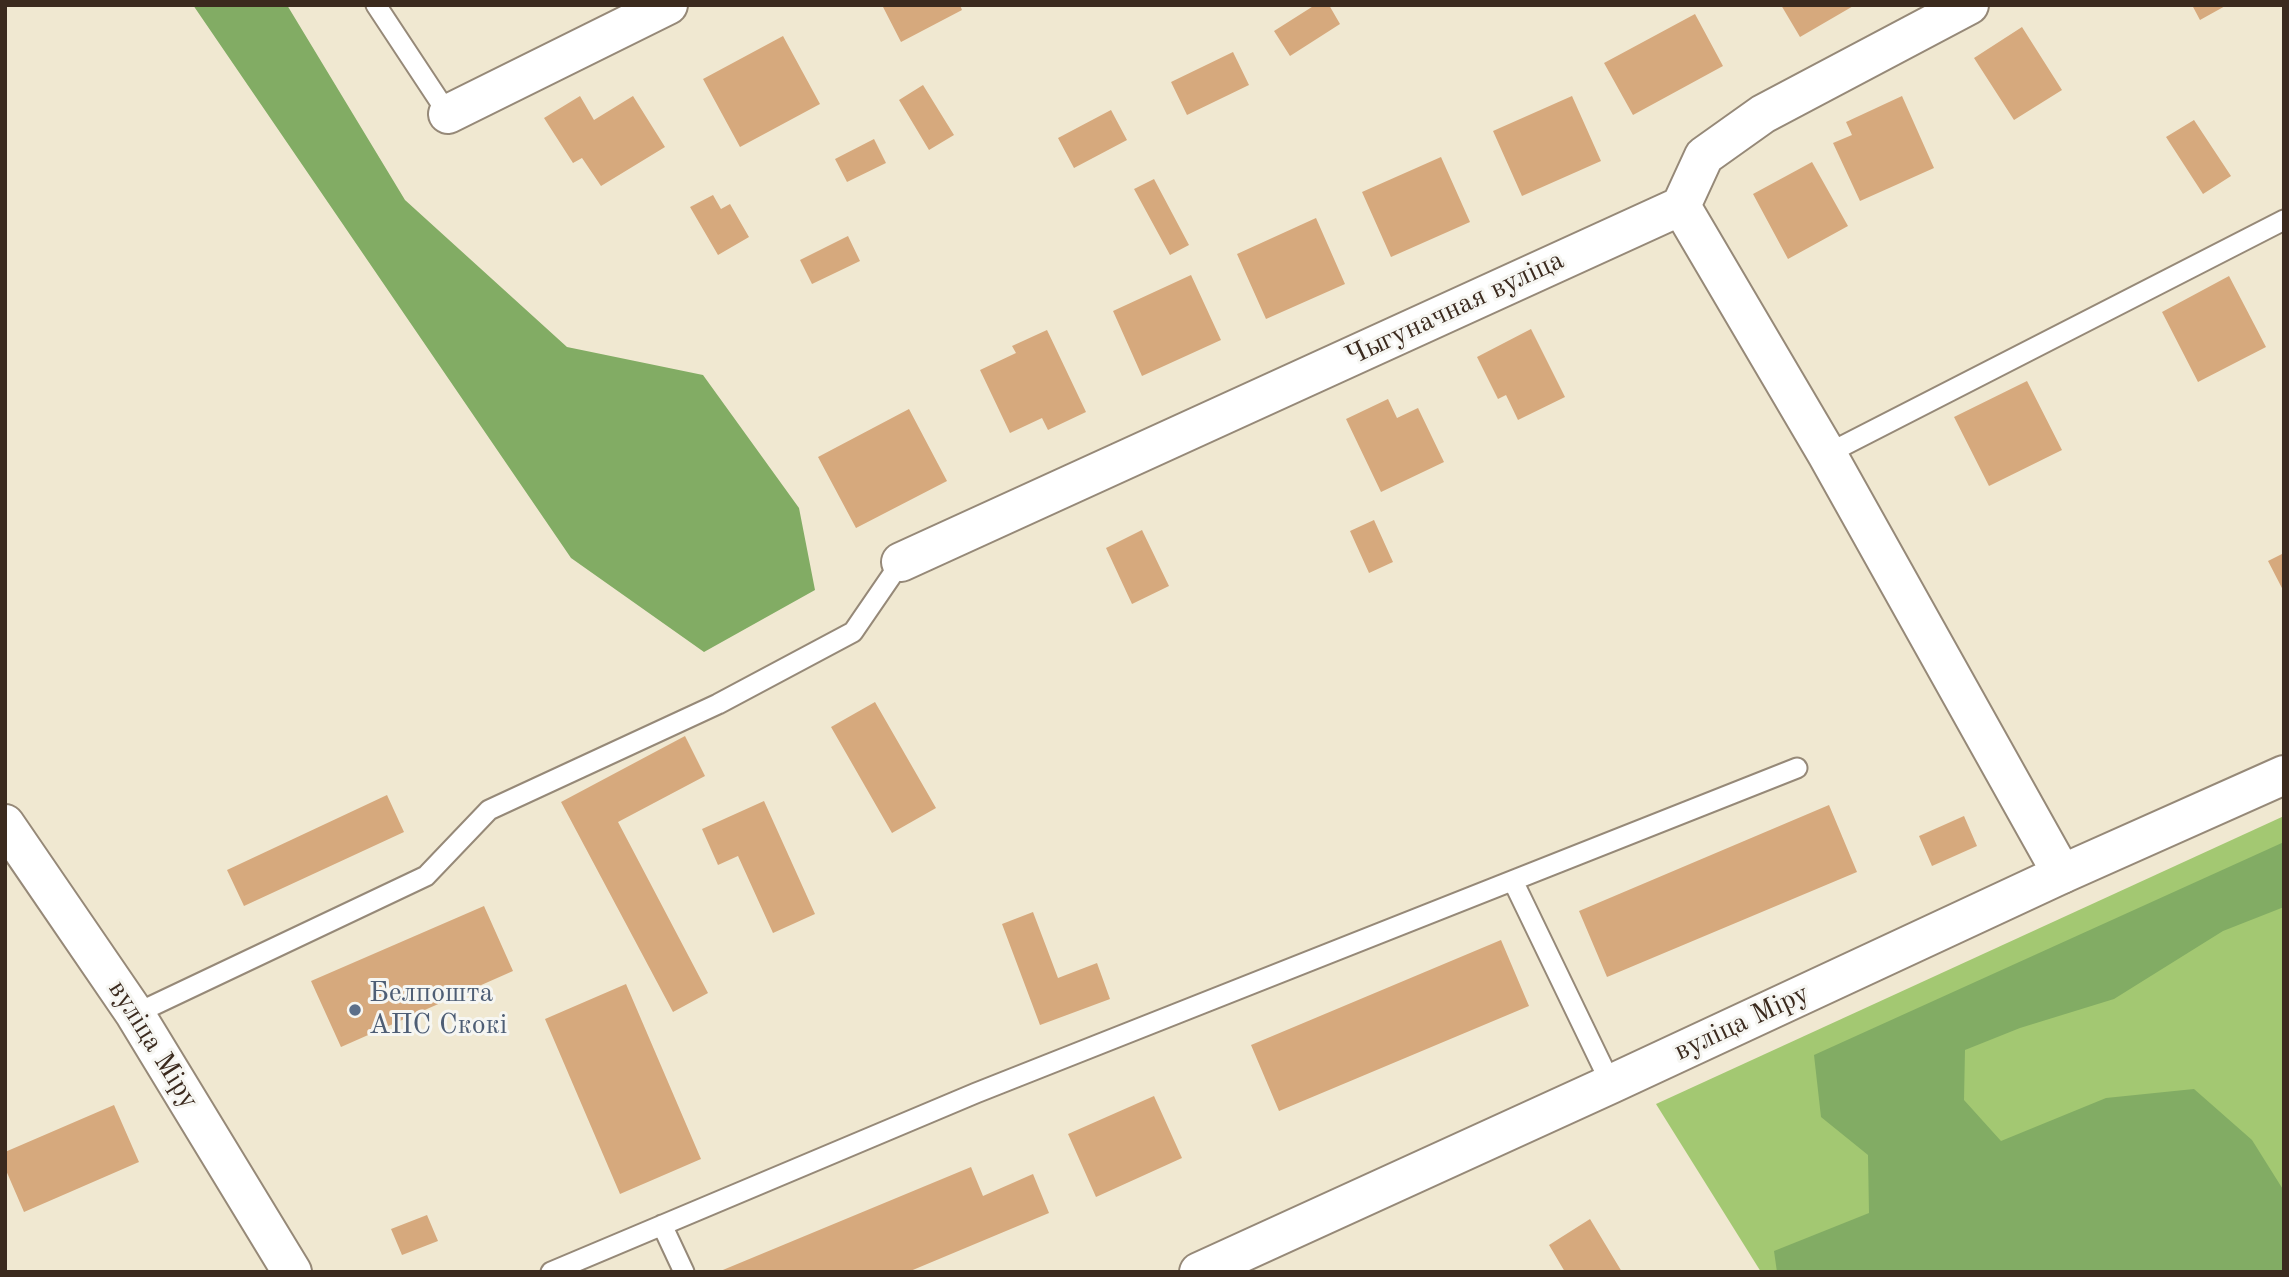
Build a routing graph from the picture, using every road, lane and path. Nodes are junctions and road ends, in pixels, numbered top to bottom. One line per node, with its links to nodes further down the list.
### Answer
1 (376, 5): 4 (lane)
2 (668, 5): 4 (street)
3 (1969, 5): 5 (street)
4 (448, 114)
5 (1681, 206): 7 (street); 8 (street, Чыгуначная вуліца)
6 (2284, 220): 7 (lane)
7 (1827, 454): 12 (street)
8 (901, 562): 14 (lane)
9 (1797, 768): 13 (lane)
10 (2284, 775): 12 (street, вуліца Міру)
11 (5, 824): 14 (street, вуліца Міру)
12 (2062, 874): 15 (street, вуліца Міру)
13 (1513, 881): 15 (lane); 16 (lane)
14 (135, 1014): 18 (street, вуліца Міру)
15 (1611, 1084): 17 (street, вуліца Міру)
16 (662, 1225): 19 (lane); 20 (lane)
17 (1220, 1268)
18 (292, 1272)
19 (551, 1272)
20 (684, 1272)

